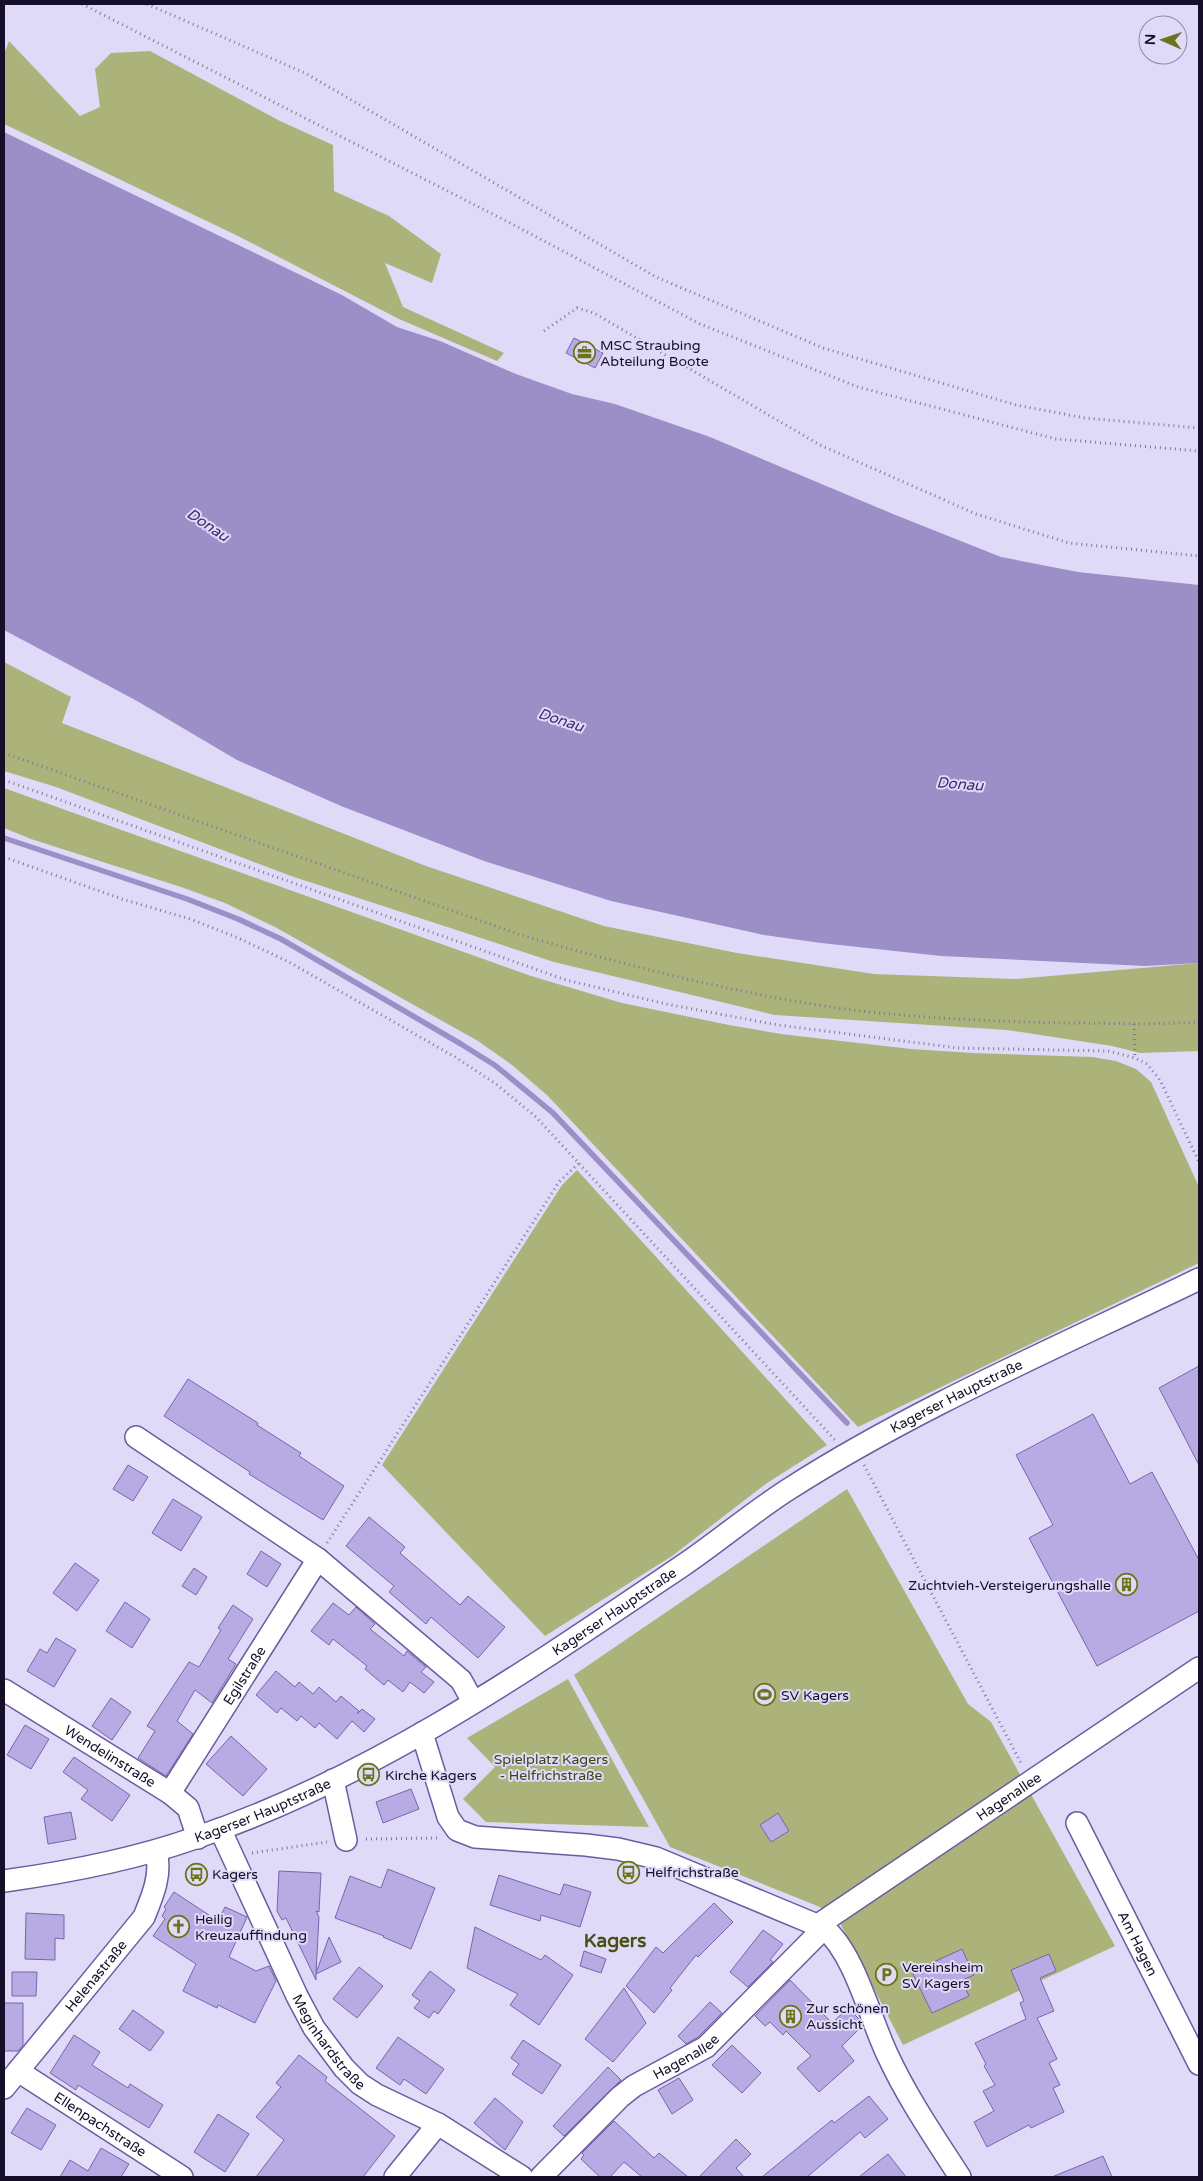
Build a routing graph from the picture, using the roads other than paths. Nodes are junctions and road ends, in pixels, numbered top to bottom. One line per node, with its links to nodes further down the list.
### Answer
1 (1199, 1279): 6 (street, Kagerser Hauptstraße)
2 (136, 1437): 3 (street)
3 (318, 1559): 6 (street); 9 (street, Egilstraße)
4 (1199, 1668): 16 (street, Hagenallee)
5 (4, 1690): 9 (street, Wendelinstraße)
6 (473, 1702): 7 (street, Kagerser Hauptstraße)
7 (422, 1733): 8 (street, Kagerser Hauptstraße); 16 (street)
8 (333, 1780): 11 (street, Kagerser Hauptstraße); 13 (street)
9 (170, 1793): 12 (street, Wendelinstraße)
10 (1077, 1823): 17 (street, Am Hagen)
11 (220, 1830): 12 (street, Kagerser Hauptstraße); 20 (street, Meginhardstraße)
12 (198, 1838): 14 (street, Kagerser Hauptstraße)
13 (346, 1840)
14 (156, 1851): 15 (street, Kagerser Hauptstraße); 18 (street, Helenastraße)
15 (4, 1881)
16 (821, 1926): 24 (street, Hagenallee); 25 (street)
17 (1199, 2064)
18 (18, 2071): 19 (street, Helenastraße); 21 (street, Ellenpachstraße)
19 (4, 2088)
20 (438, 2124): 22 (street); 23 (street, Meginhardstraße)
21 (182, 2177)
22 (395, 2177)
23 (522, 2177)
24 (541, 2177)
25 (960, 2177)

